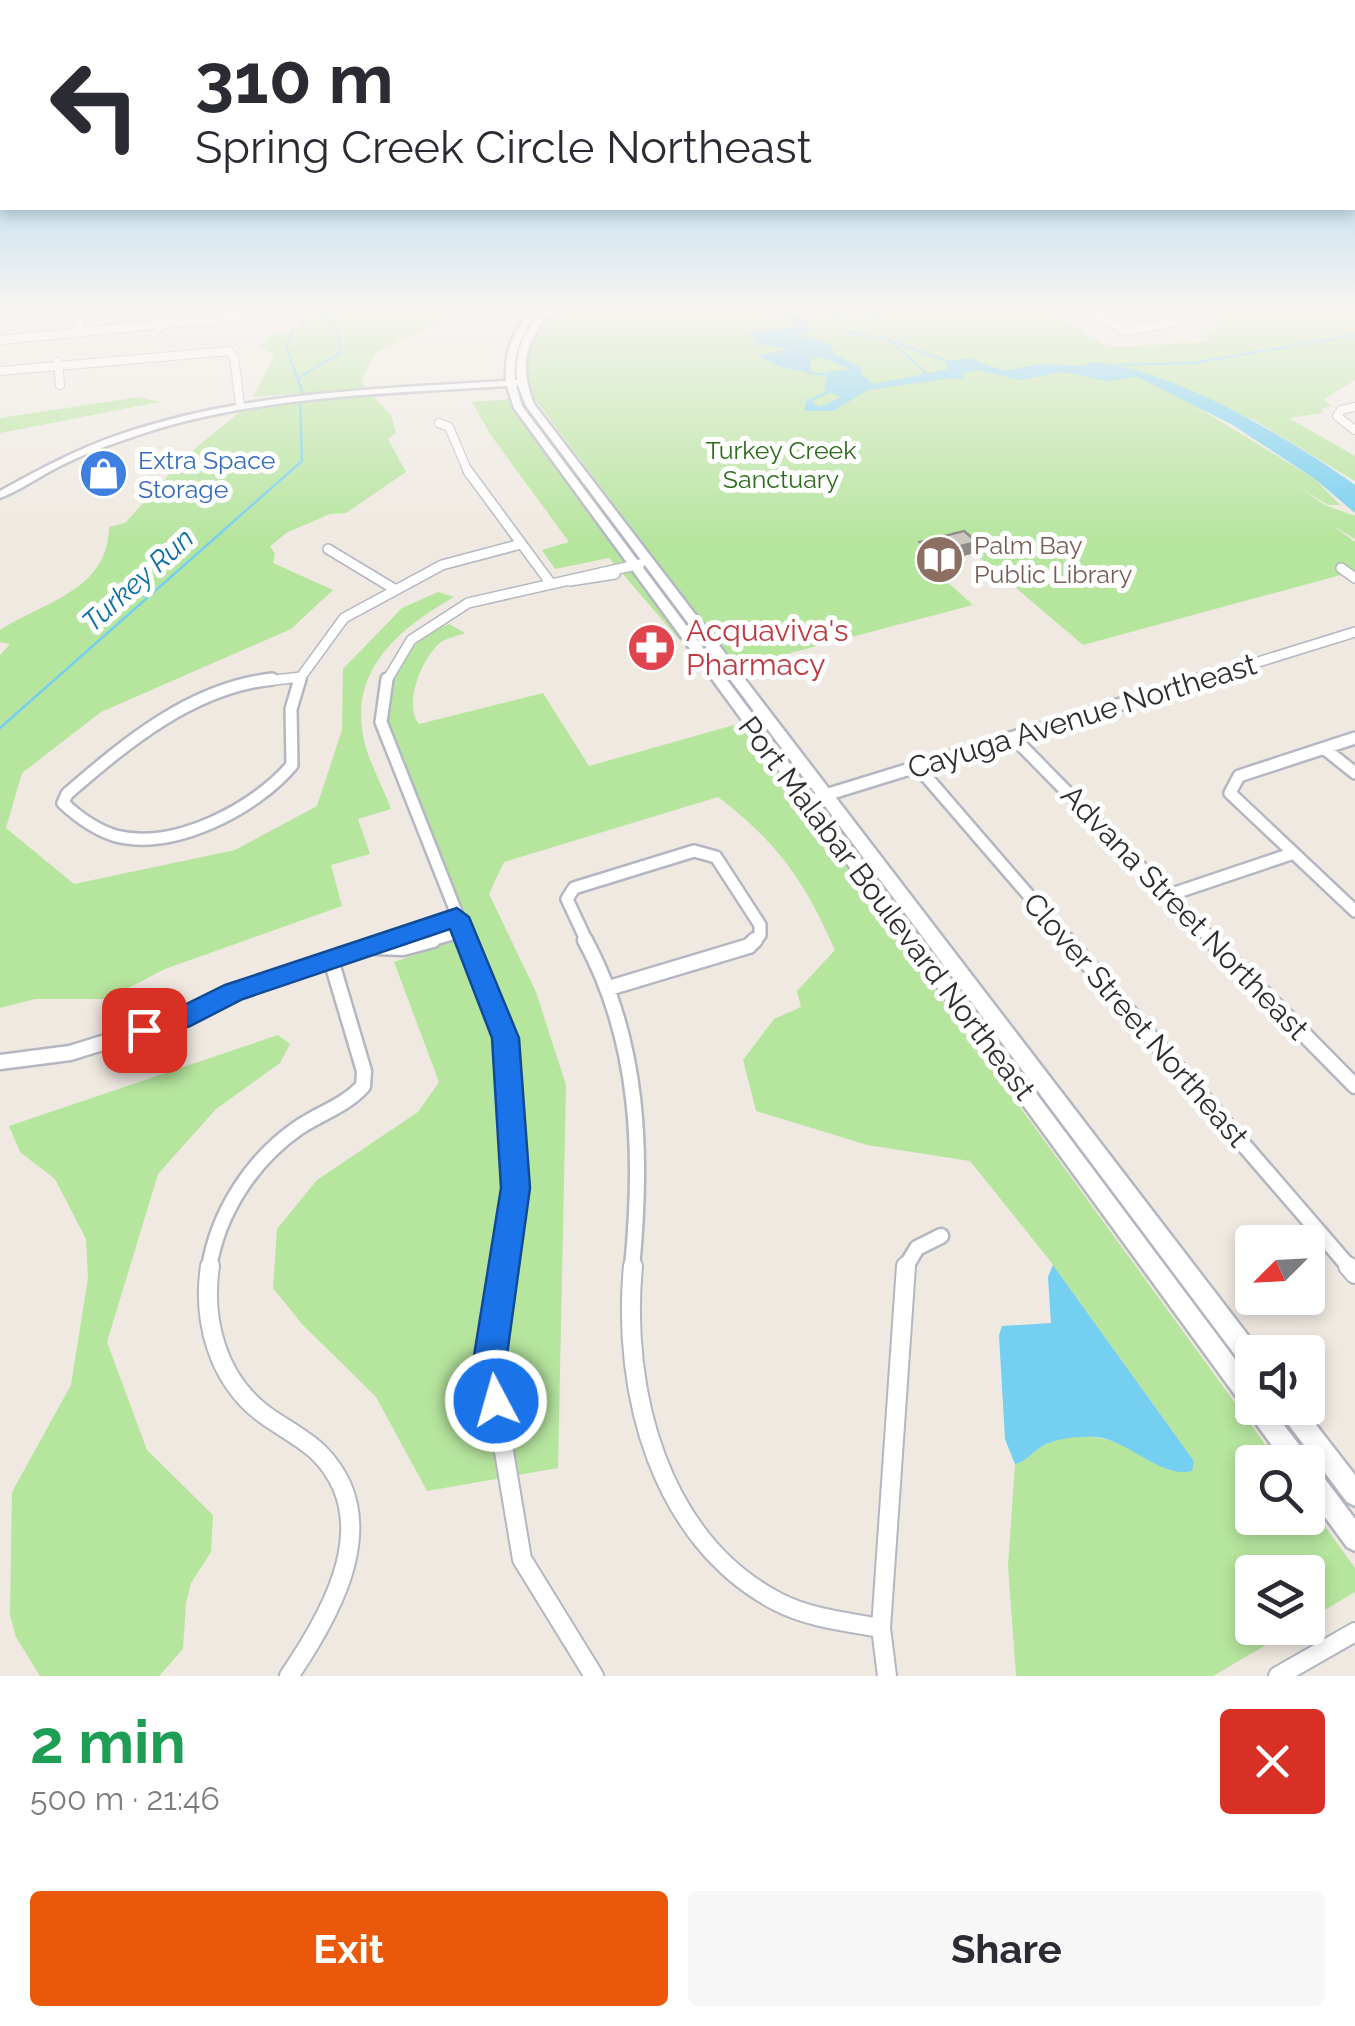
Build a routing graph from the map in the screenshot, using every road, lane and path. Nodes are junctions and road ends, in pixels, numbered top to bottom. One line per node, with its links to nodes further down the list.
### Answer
1 (237, 385): 4 (street)
2 (452, 385): 4 (street)
3 (517, 385): 12 (street, Port Malabar Boulevard Northeast)
4 (239, 403): 8 (street); 9 (street)
5 (1355, 407): 7 (street)
6 (439, 423): 10 (street)
7 (1355, 430)
8 (0, 486)
9 (0, 495)
10 (521, 544): 15 (street); 16 (street)
11 (328, 549): 16 (street)
12 (642, 564): 15 (street); 24 (street, Port Malabar Boulevard Northeast)
13 (1340, 568): 14 (street)
14 (1355, 578)
15 (549, 582): 28 (street)
16 (396, 590): 18 (street)
17 (1355, 632): 19 (street, Cayuga Avenue Northeast)
18 (300, 677): 18 (street)
19 (1014, 738): 22 (street, Cayuga Avenue Northeast); 26 (street, Advana Street Northeast)
20 (1355, 738): 21 (street)
21 (1325, 749): 23 (street); 25 (street)
22 (918, 766): 24 (street, Cayuga Avenue Northeast); 37 (street, Clover Street Northeast)
23 (1355, 773)
24 (817, 797): 38 (street, Port Malabar Boulevard Northeast); 39 (street, Port Malabar Boulevard Northeast)
25 (1291, 854): 26 (street); 27 (street)
26 (1170, 895): 35 (street, Advana Street Northeast)
27 (1355, 911)
28 (460, 924): 29 (street); 30 (street); 47 (street)
29 (411, 930): 30 (street); 31 (street)
30 (417, 944): 31 (street)
31 (371, 946): 32 (street)
32 (331, 960): 34 (street); 46 (street)
33 (608, 988): 33 (street); 44 (street)
34 (0, 1062)
35 (1355, 1086)
36 (940, 1236): 44 (street)
37 (1355, 1274)
38 (1235, 1336)
39 (1235, 1376)
40 (1303, 1425): 41 (street)
41 (1355, 1494)
42 (1325, 1498): 43 (street)
43 (1355, 1539)
44 (881, 1628): 48 (street)
45 (1355, 1632): 49 (street)
46 (289, 1676)
47 (594, 1676)
48 (886, 1676)
49 (1278, 1676)

